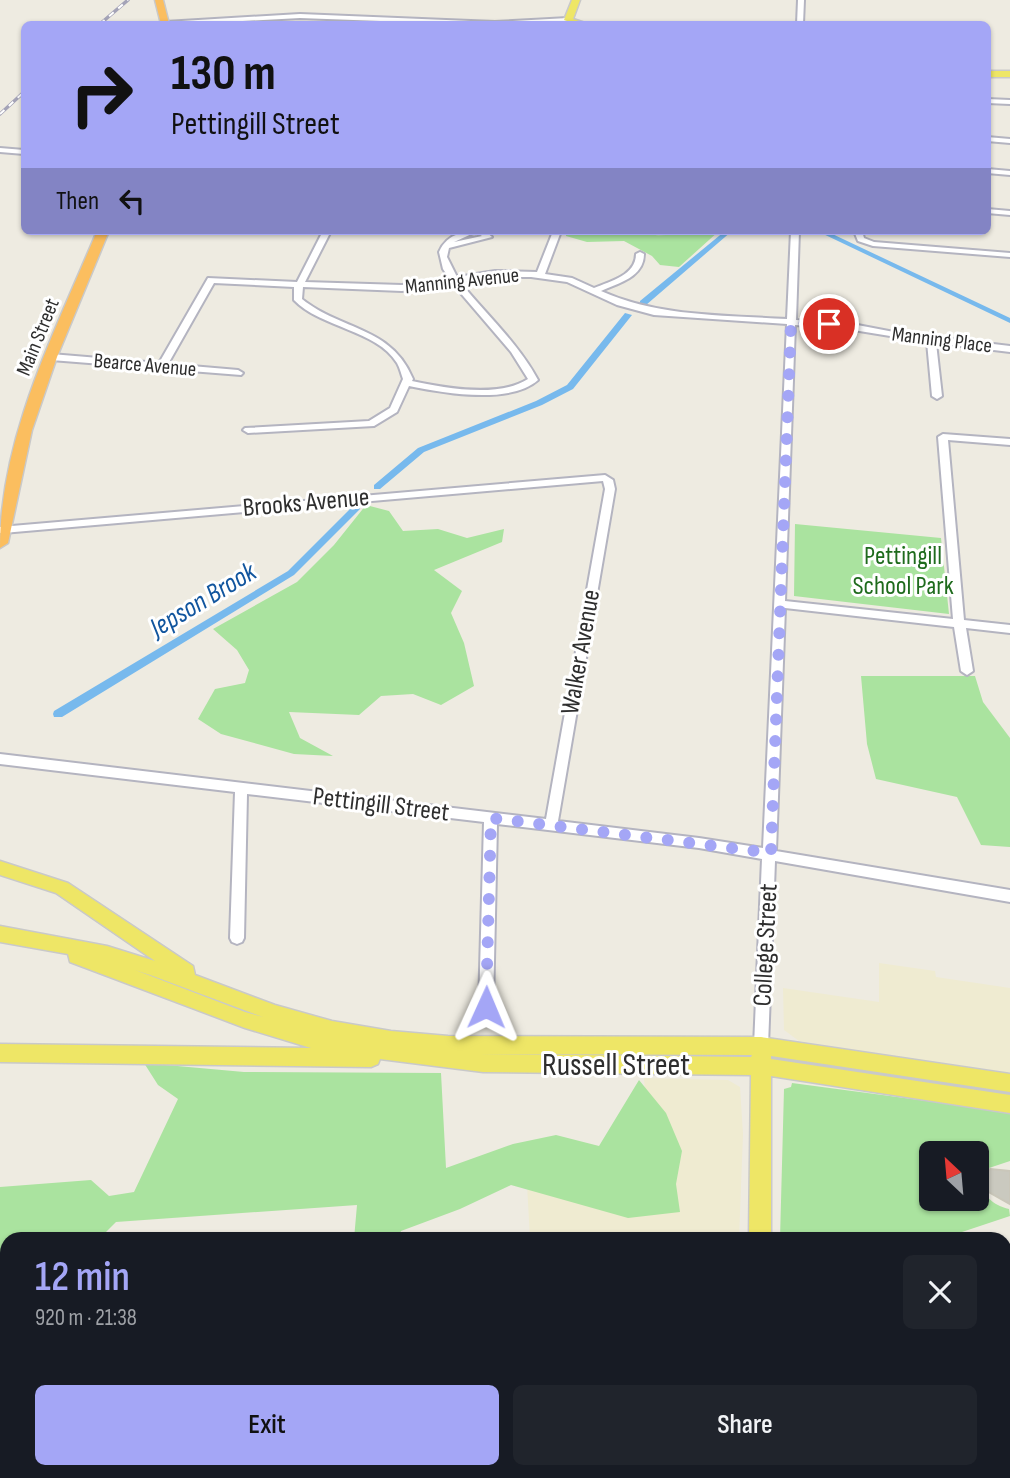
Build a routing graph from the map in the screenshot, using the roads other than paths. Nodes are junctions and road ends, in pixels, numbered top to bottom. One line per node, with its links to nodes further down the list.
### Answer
1 (159, 0): 5 (highway)
2 (576, 0): 4 (main road)
3 (801, 0): 10 (street)
4 (568, 20): 8 (street); 9 (main road)
5 (164, 21)
6 (251, 21): 7 (street)
7 (366, 21)
8 (550, 21)
9 (572, 21)
10 (800, 21)
11 (991, 74): 12 (main road)
12 (1010, 74)
13 (991, 101): 14 (street)
14 (1010, 102)
15 (991, 139): 16 (street)
16 (1010, 141)
17 (0, 150): 18 (street)
18 (21, 152)
19 (991, 171): 20 (street)
20 (1010, 173)
21 (991, 211): 22 (street)
22 (1010, 213)
23 (101, 235): 40 (highway, Main Street)
24 (325, 235): 35 (street)
25 (457, 235): 30 (street)
26 (486, 235): 30 (street)
27 (556, 235): 33 (street)
28 (795, 235): 37 (street, College Street)
29 (860, 235): 32 (street)
30 (449, 246): 34 (street)
31 (640, 254): 36 (street)
32 (1010, 255)
33 (540, 275): 34 (street, Manning Avenue); 36 (street, Manning Avenue)
34 (456, 279): 35 (street, Manning Avenue); 43 (street)
35 (299, 285): 41 (street, Manning Avenue); 43 (street)
36 (595, 291): 37 (street, Manning Avenue)
37 (791, 323): 38 (street, Manning Place); 50 (street, College Street)
38 (931, 339): 39 (street, Manning Place); 44 (street)
39 (1010, 349)
40 (51, 357): 41 (street, Bearce Avenue); 48 (highway, Main Street)
41 (162, 366): 42 (street, Bearce Avenue)
42 (238, 373)
43 (406, 383): 45 (street)
44 (937, 396)
45 (248, 430)
46 (1010, 442): 51 (street)
47 (608, 480): 49 (street, Brooks Avenue); 57 (street, Walker Avenue)
48 (7, 484): 49 (highway, Main Street)
49 (2, 537)
50 (781, 604): 51 (street); 58 (street, College Street)
51 (959, 622): 52 (street); 53 (street)
52 (1010, 629)
53 (967, 671)
54 (0, 759): 55 (street, Pettingill Street)
55 (241, 787): 56 (street, Pettingill Street); 62 (street)
56 (491, 818): 57 (street, Pettingill Street); 65 (street)
57 (551, 825): 58 (street, Pettingill Street)
58 (771, 853): 60 (street, Pettingill Street); 67 (street, College Street)
59 (0, 868): 64 (main road)
60 (1010, 896)
61 (0, 934): 63 (main road, Russell Street)
62 (237, 938)
63 (28, 939): 64 (main road, Russell Street); 68 (main road, Russell Street)
64 (239, 999): 67 (main road, Russell Street)
65 (486, 1007)
66 (0, 1052): 68 (main road)
67 (761, 1056): 68 (main road, Russell Street); 69 (main road, Russell Street); 70 (main road, Russell Street); 71 (main road, College Street)
68 (443, 1060)
69 (1010, 1083)
70 (1010, 1104)
71 (760, 1232)

